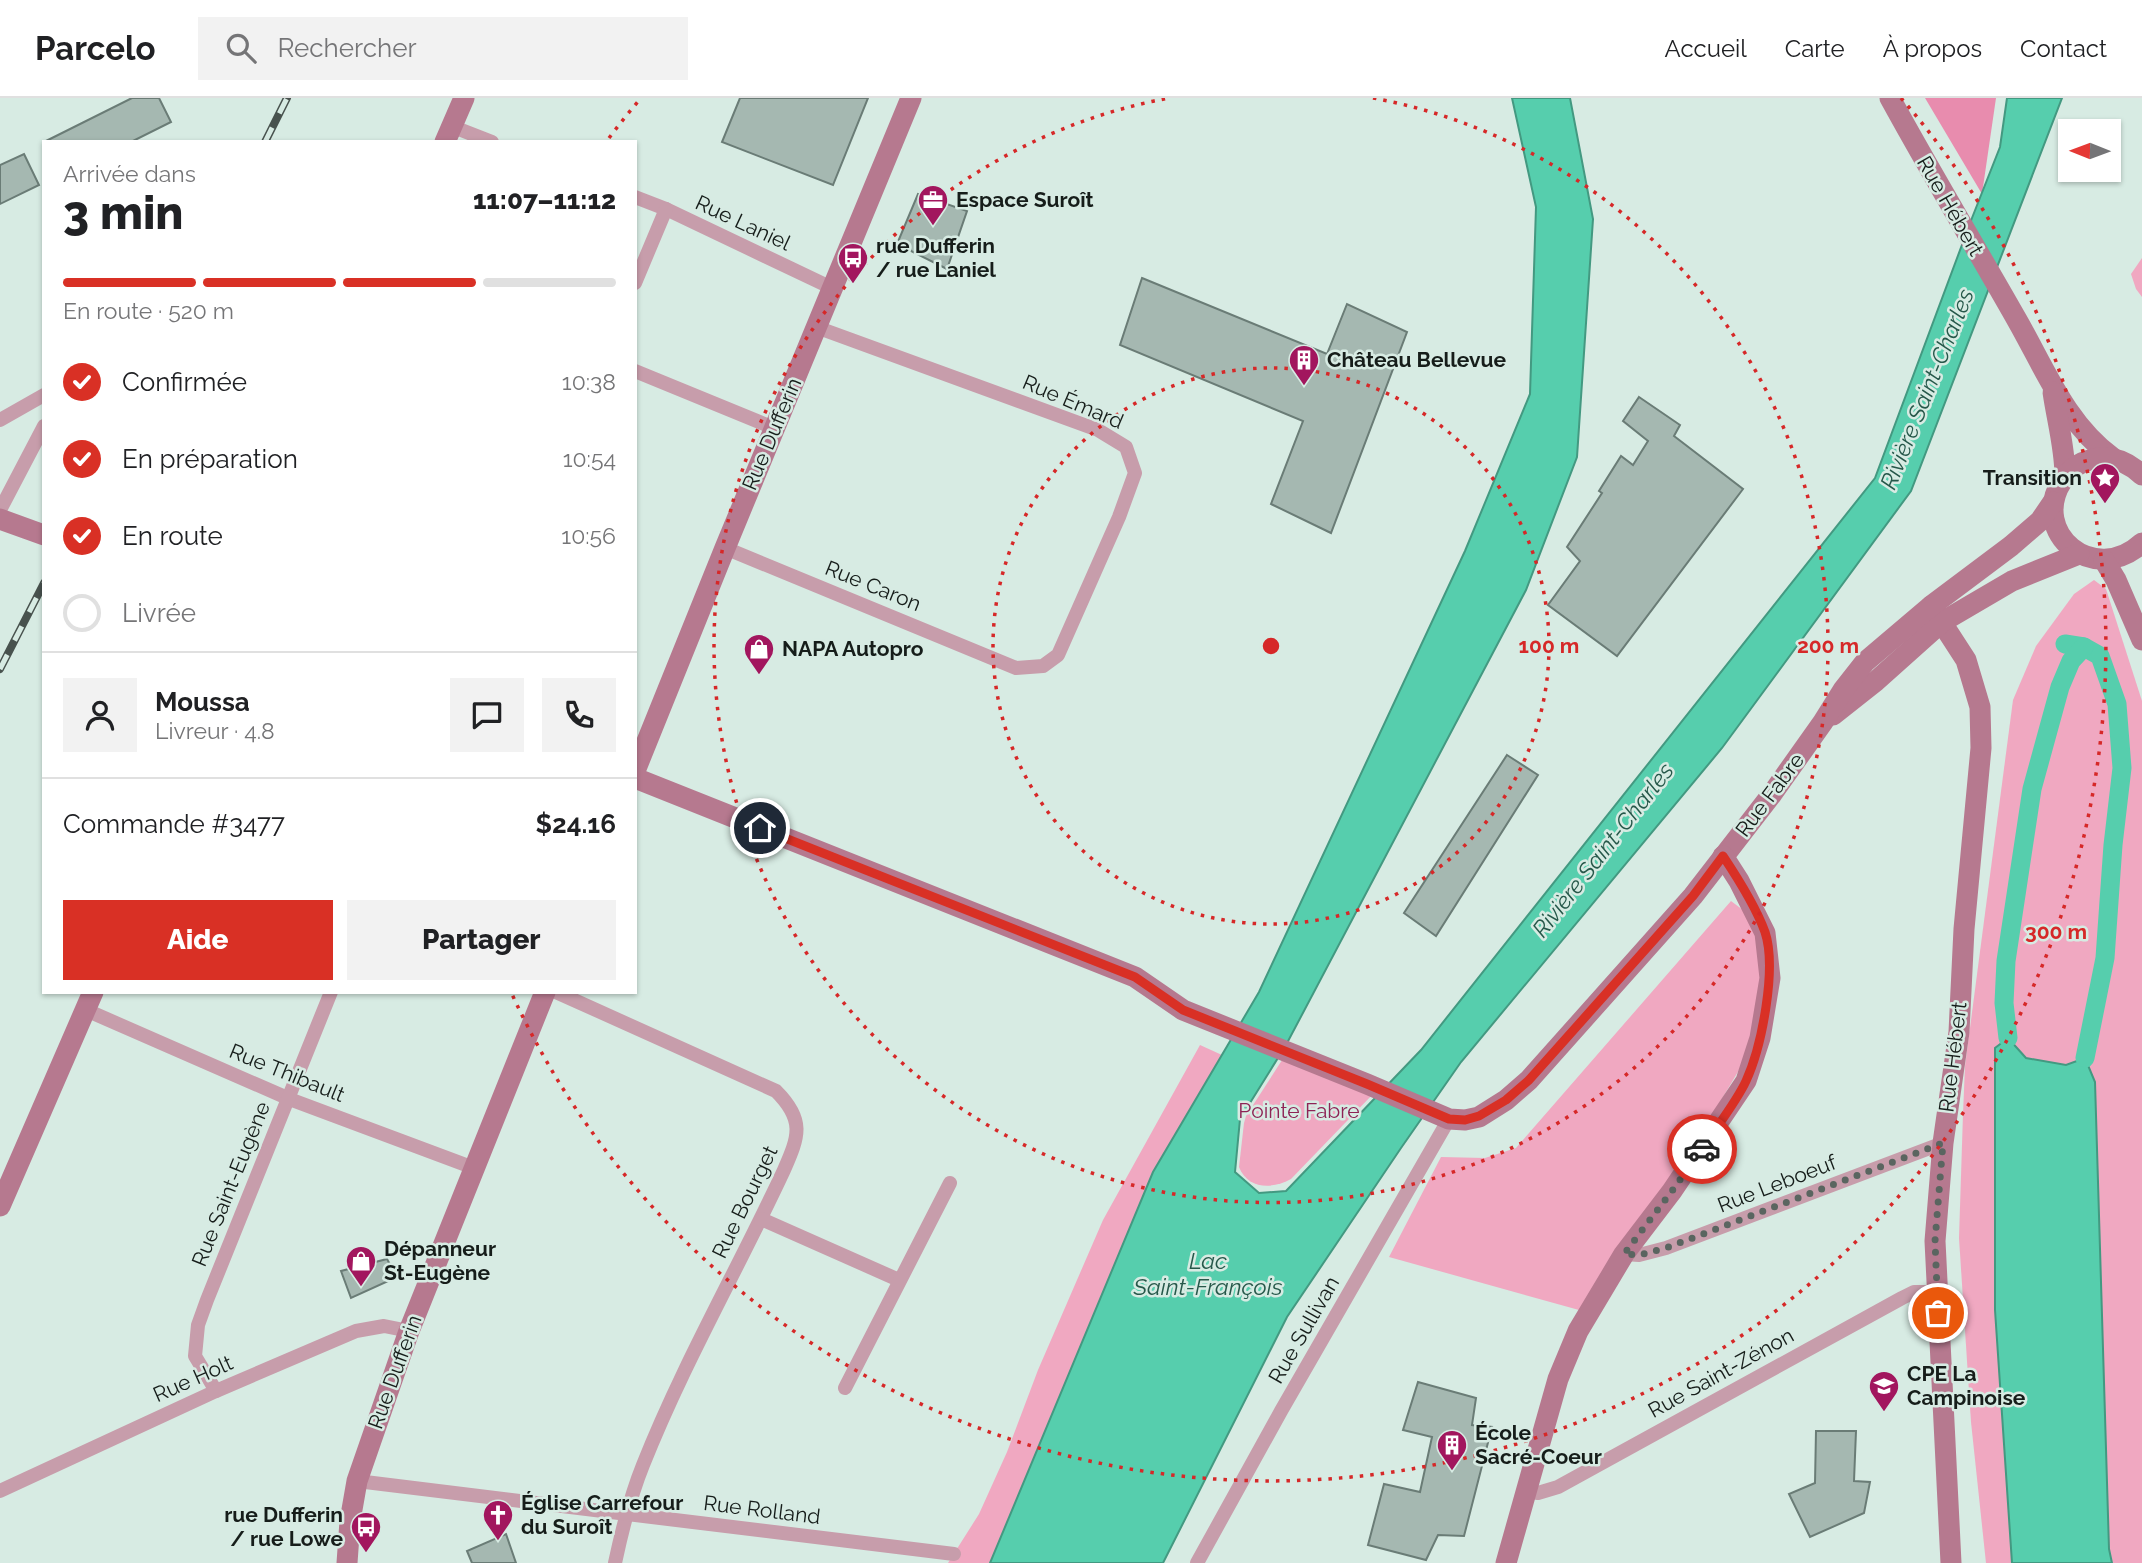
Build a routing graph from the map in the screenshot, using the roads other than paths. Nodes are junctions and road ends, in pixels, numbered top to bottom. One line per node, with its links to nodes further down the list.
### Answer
1 (464, 98): 4 (street)
2 (911, 98): 9 (street, Rue Dufferin)
3 (1890, 98): 12 (street, Rue Hébert)
4 (448, 134): 5 (street)
5 (481, 140)
6 (637, 198): 7 (street, Rue Laniel)
7 (666, 209): 8 (street); 9 (street, Rue Laniel)
8 (637, 279)
9 (832, 288): 10 (street, Rue Dufferin)
10 (816, 327): 15 (street, Rue Dufferin); 30 (street, Rue Émard)
11 (637, 372): 15 (street)
12 (2052, 386): 17 (street, Rue Hébert); 18 (street, Rue Hébert)
13 (42, 397): 14 (street)
14 (0, 420)
15 (774, 428): 24 (street, Rue Dufferin)
16 (42, 430): 20 (street)
17 (2132, 467): 18 (street)
18 (2065, 476): 19 (street, Rue Fabre)
19 (2053, 502): 25 (street); 28 (street, Rue Fabre)
20 (0, 510)
21 (0, 519): 22 (street)
22 (42, 534)
23 (2142, 543): 26 (street); 27 (street)
24 (725, 548): 30 (street, Rue Caron); 31 (street, Rue Dufferin)
25 (2080, 554): 27 (street); 28 (street, Rue Fabre)
26 (2142, 555)
27 (2104, 560): 29 (street)
28 (1936, 614): 33 (street, Rue Fabre); 40 (street, Rue Hébert)
29 (2142, 640)
30 (1004, 662)
31 (637, 766)
32 (637, 779): 39 (street)
33 (1723, 856): 39 (street, Rue Fabre); 45 (street)
34 (330, 994): 38 (street, Rue Saint-Eugène)
35 (544, 994): 41 (street, Rue Dufferin)
36 (560, 994): 44 (street, Rue Bourget)
37 (90, 1001): 38 (street, Rue Thibault); 43 (street)
38 (288, 1098): 41 (street, Rue Thibault); 50 (street, Rue Saint-Eugène)
39 (1449, 1119): 58 (street, Rue Sullivan)
40 (1943, 1143): 45 (street, Rue Leboeuf); 47 (street, Rue Hébert)
41 (474, 1168): 48 (street, Rue Dufferin)
42 (950, 1183): 46 (street)
43 (0, 1206)
44 (761, 1219): 46 (street); 54 (street, Rue Bourget)
45 (1624, 1254): 53 (street)
46 (899, 1280): 49 (street)
47 (1937, 1292): 53 (street, Rue Saint-Zénon); 60 (street, Rue Hébert)
48 (409, 1331): 50 (street, Rue Holt); 51 (street, Rue Dufferin)
49 (845, 1388)
50 (216, 1391): 52 (street, Rue Holt)
51 (357, 1481): 54 (street, Rue Rolland); 56 (street, Rue Dufferin)
52 (0, 1491)
53 (1526, 1491): 59 (street)
54 (627, 1514): 55 (street, Rue Rolland); 57 (street, Rue Bourget)
55 (954, 1554)
56 (347, 1563)
57 (615, 1563)
58 (1198, 1563)
59 (1506, 1563)
60 (1951, 1563)

